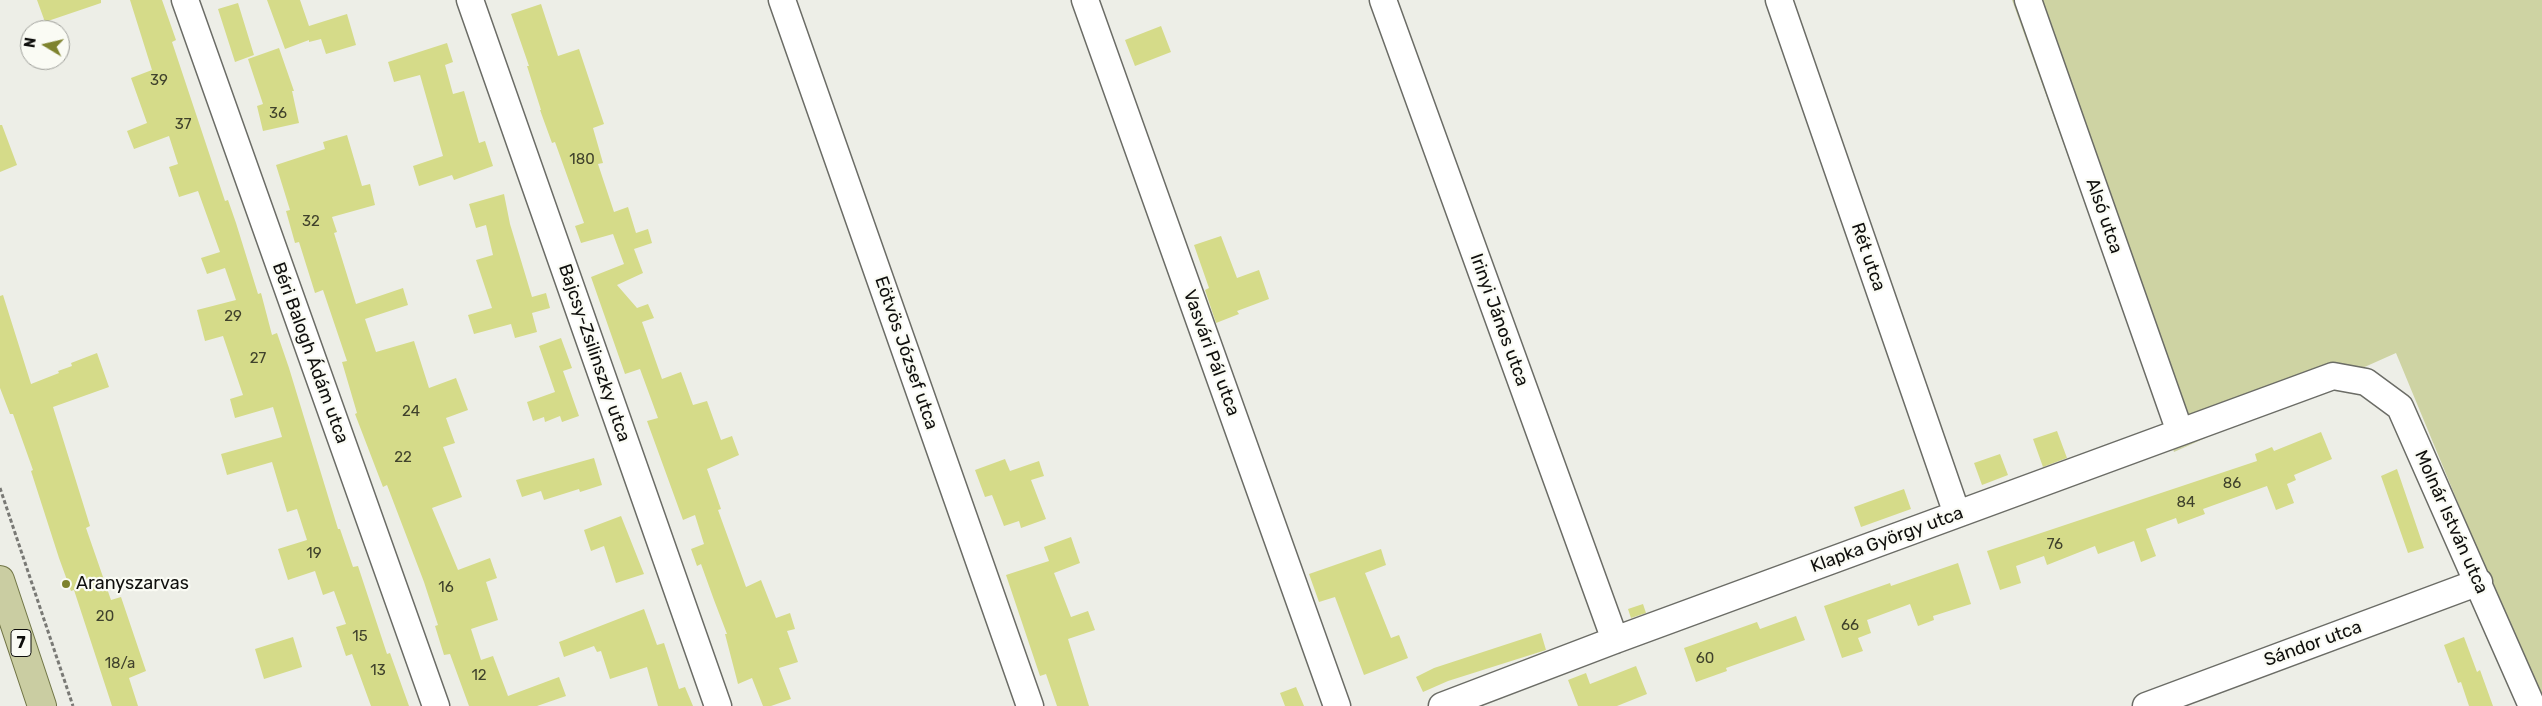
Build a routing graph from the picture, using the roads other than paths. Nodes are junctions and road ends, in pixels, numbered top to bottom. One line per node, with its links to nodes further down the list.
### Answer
1 (185, 0): 15 (street, Béri Balogh Ádám utca)
2 (470, 0): 16 (street, Bajcsy-Zsilinszky utca)
3 (782, 0): 17 (street, Eötvös József utca)
4 (1085, 0): 18 (street, Vasvári Pál utca)
5 (1383, 0): 13 (street, Irinyi János utca)
6 (1779, 0): 10 (street, Rét utca)
7 (2028, 0): 9 (street, Alsó utca)
8 (2333, 376): 9 (street, Klapka György utca); 12 (street, Molnár István utca)
9 (2180, 432): 10 (street, Klapka György utca)
10 (1957, 514): 13 (street, Klapka György utca)
11 (0, 580): 14 (main road, 7)
12 (2479, 582): 20 (street, Sándor utca); 21 (street, Molnár István utca)
13 (1615, 640): 19 (street, Klapka György utca)
14 (42, 706)
15 (436, 706)
16 (718, 706)
17 (1030, 706)
18 (1337, 706)
19 (1442, 706)
20 (2146, 706)
21 (2532, 706)

